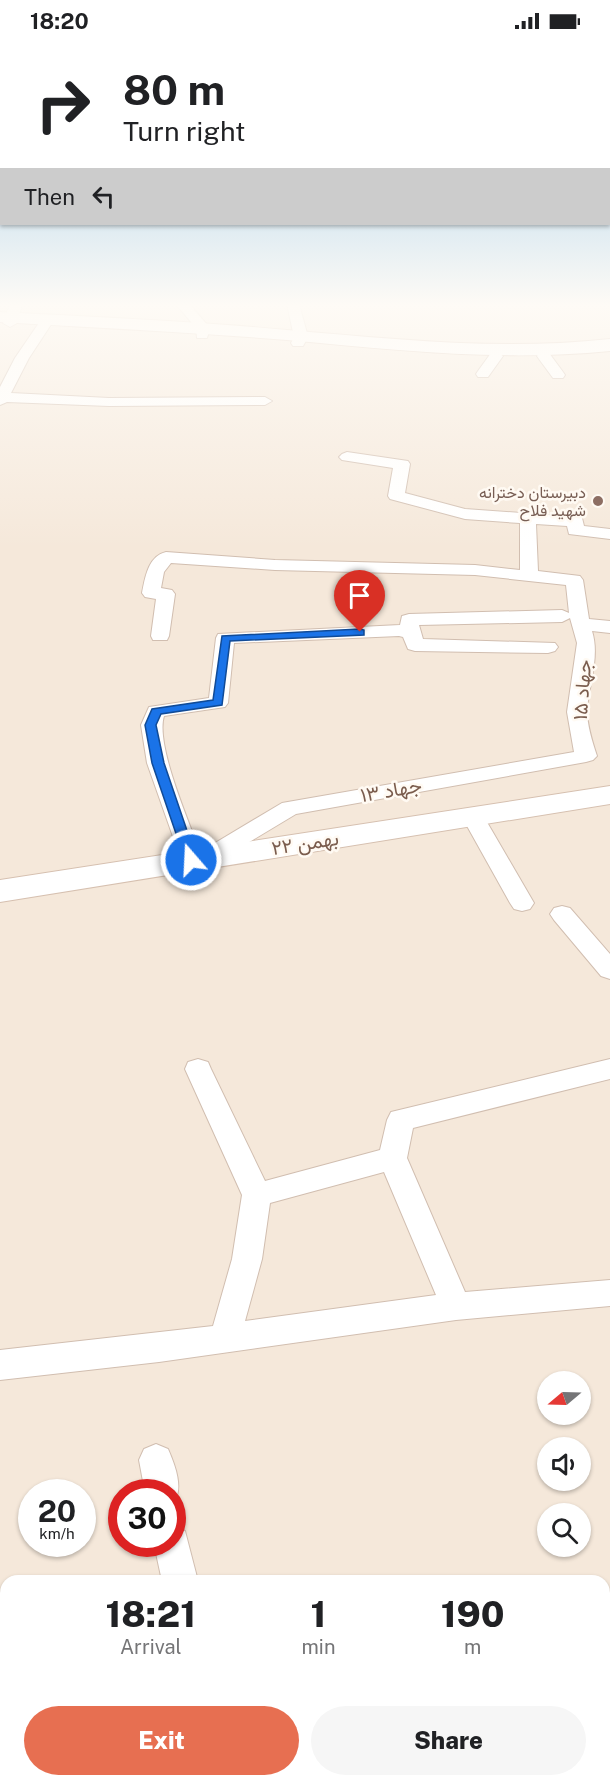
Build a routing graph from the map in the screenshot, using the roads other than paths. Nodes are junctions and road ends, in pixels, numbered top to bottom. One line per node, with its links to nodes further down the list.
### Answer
1 (1, 399): 2 (street)
2 (265, 401)
3 (348, 457): 4 (street)
4 (528, 519): 5 (street); 6 (street)
5 (610, 534)
6 (529, 576): 7 (street, جهاد ۱۵); 10 (street)
7 (571, 620): 8 (street); 9 (street); 12 (street, جهاد ۱۵)
8 (610, 627)
9 (411, 633): 11 (street); 17 (street)
10 (160, 636)
11 (548, 647)
12 (586, 756): 17 (street, جهاد ۱۳)
13 (610, 795): 14 (main road, ۲۲ بهمن)
14 (566, 801): 15 (main road); 16 (main road, ۲۲ بهمن)
15 (610, 809)
16 (473, 817): 17 (main road, ۲۲ بهمن); 19 (street)
17 (200, 859): 18 (main road, ۲۲ بهمن)
18 (0, 891)
19 (522, 903)
20 (562, 914): 21 (street)
21 (610, 970)
22 (198, 1069): 25 (street)
23 (610, 1069): 24 (street)
24 (393, 1158): 25 (street); 27 (street)
25 (257, 1195): 28 (street)
26 (610, 1293): 27 (street)
27 (456, 1306): 28 (street)
28 (225, 1338): 29 (street)
29 (0, 1365)
30 (175, 1557): 31 (street)
31 (179, 1575)

